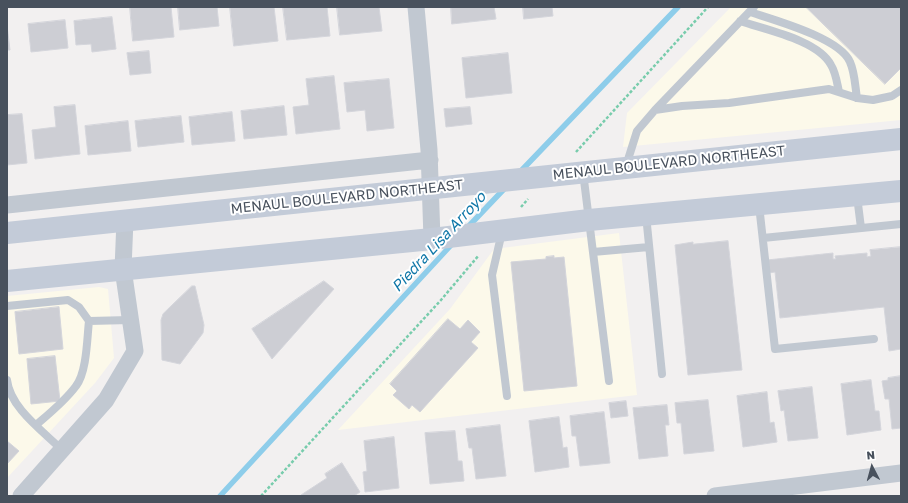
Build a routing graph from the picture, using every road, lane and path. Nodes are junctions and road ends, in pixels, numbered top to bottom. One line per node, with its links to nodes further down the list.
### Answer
1 (416, 7): 9 (street)
2 (752, 9): 3 (lane); 6 (lane)
3 (740, 21): 5 (lane); 7 (lane)
4 (901, 90): 6 (lane)
5 (839, 92): 6 (lane); 7 (lane)
6 (857, 98)
7 (656, 110): 10 (lane)
8 (901, 139): 10 (main road, MENAUL BOULEVARD NORTHEAST)
9 (430, 160): 12 (street); 16 (street)
10 (626, 167): 11 (main road, MENAUL BOULEVARD NORTHEAST)
11 (583, 172): 12 (main road, MENAUL BOULEVARD NORTHEAST); 19 (lane)
12 (430, 189): 18 (main road, MENAUL BOULEVARD NORTHEAST); 25 (street)
13 (901, 191): 14 (main road)
14 (857, 195): 15 (main road); 21 (lane)
15 (759, 204): 17 (main road); 24 (lane)
16 (7, 205)
17 (646, 215): 19 (main road); 26 (lane)
18 (125, 220): 23 (main road, MENAUL BOULEVARD NORTHEAST); 28 (street)
19 (589, 220): 22 (main road); 27 (lane)
20 (901, 224): 21 (lane)
21 (861, 228): 24 (lane)
22 (497, 232): 25 (main road); 37 (lane)
23 (7, 233)
24 (763, 238): 33 (lane)
25 (432, 239): 28 (main road)
26 (649, 247): 27 (lane); 34 (lane)
27 (593, 252): 36 (lane)
28 (123, 269): 29 (main road); 31 (street)
29 (7, 281)
30 (7, 306): 32 (lane)
31 (130, 320): 32 (lane); 39 (street)
32 (88, 321): 38 (lane)
33 (874, 339)
34 (662, 374)
35 (7, 380): 38 (lane)
36 (609, 381)
37 (507, 396)
38 (36, 425): 39 (lane)
39 (62, 450): 41 (street)
40 (901, 473): 42 (street)
41 (21, 496)
42 (715, 496)

